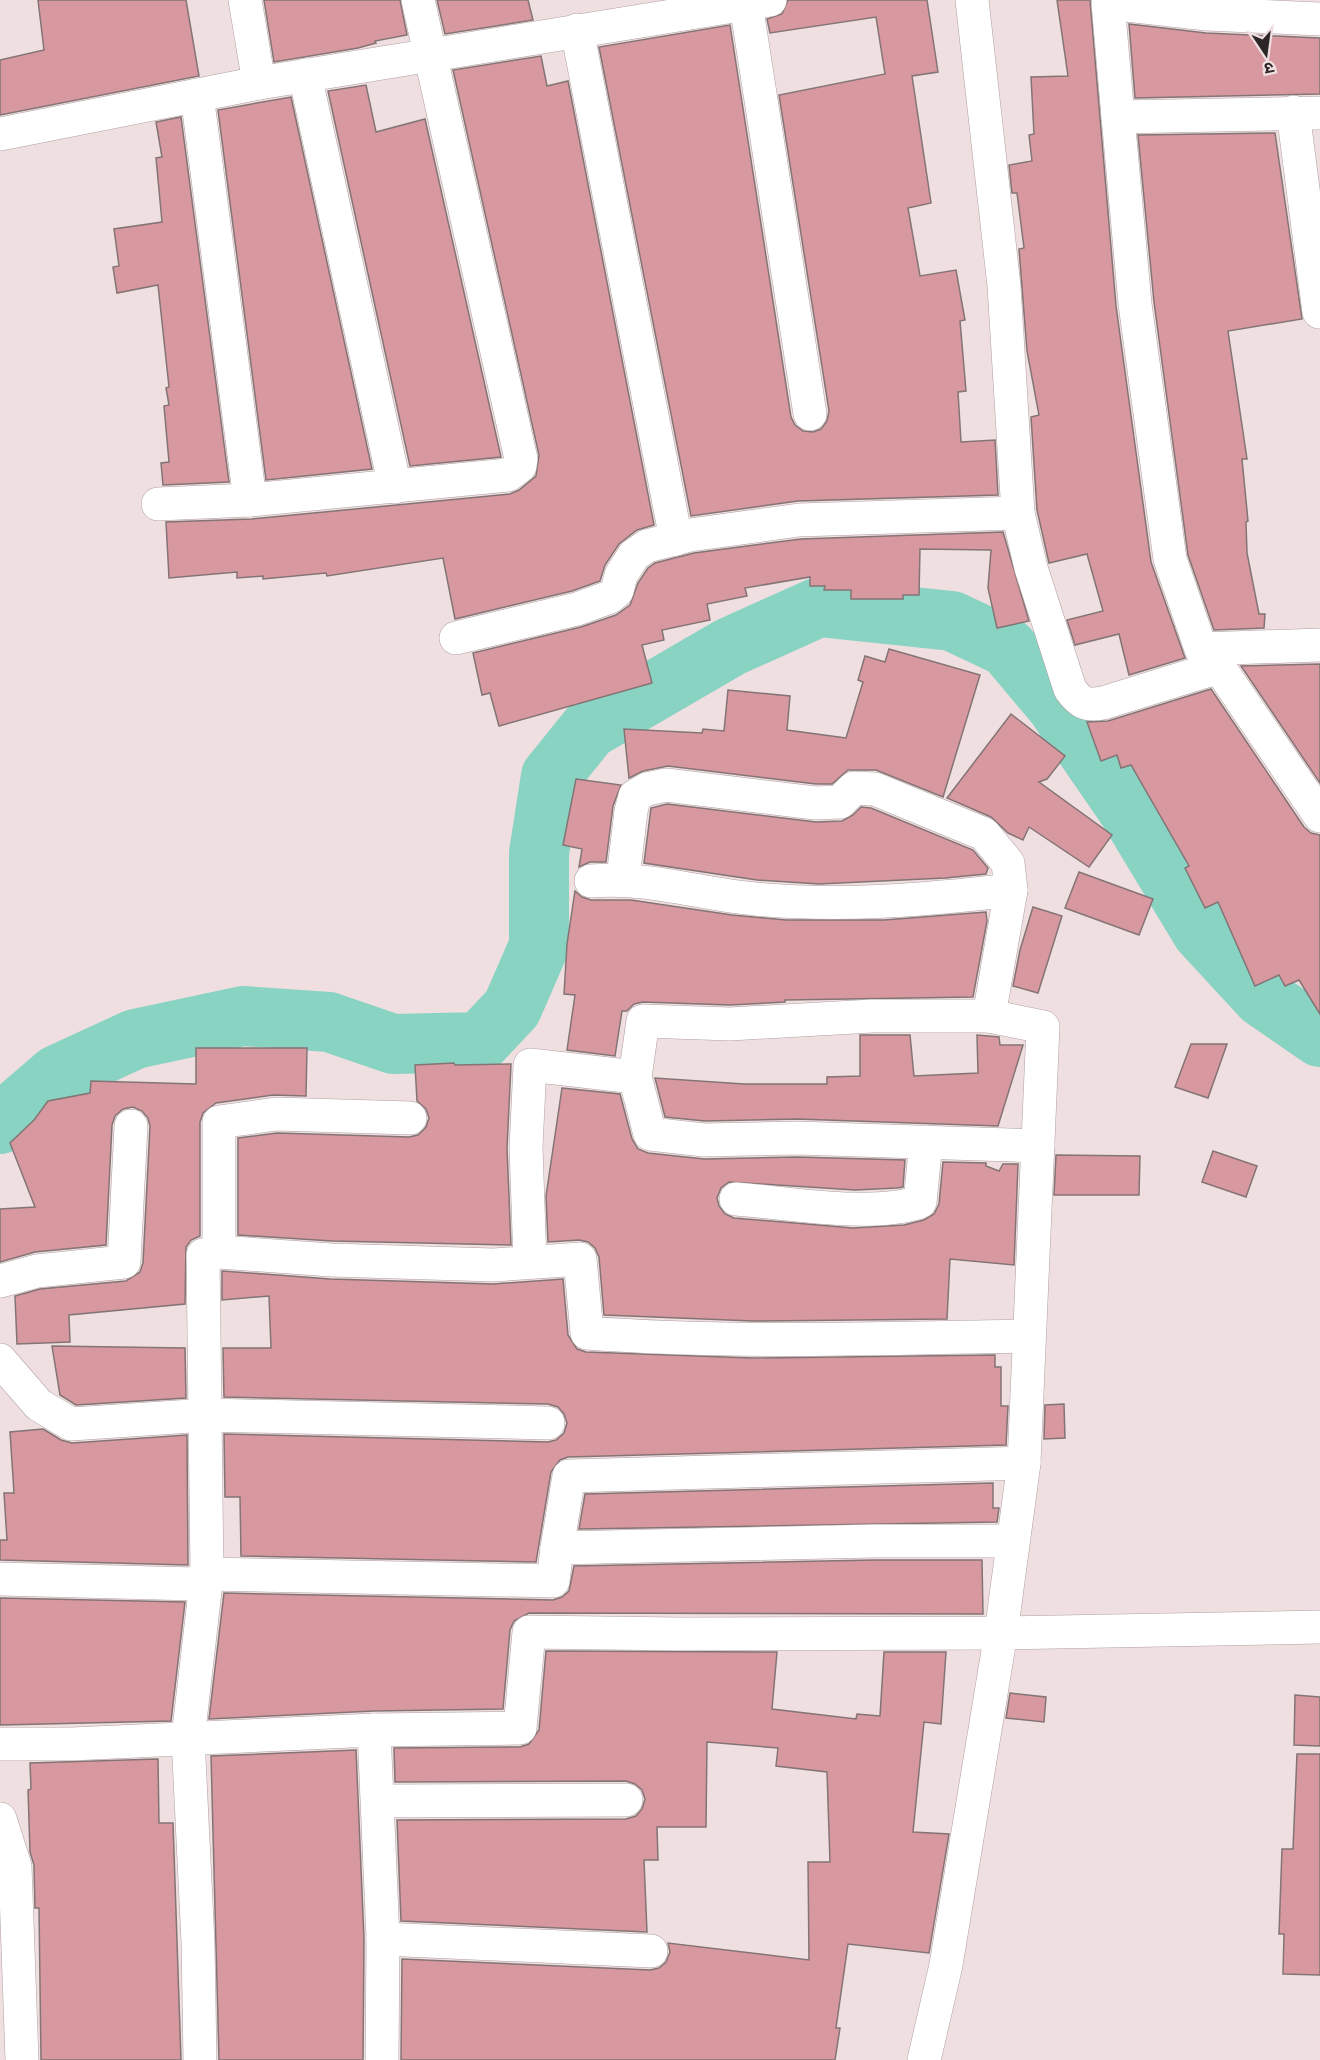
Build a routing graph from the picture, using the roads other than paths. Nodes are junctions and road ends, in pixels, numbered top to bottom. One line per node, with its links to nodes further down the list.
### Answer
1 (245, 0): 10 (street)
2 (418, 0): 8 (street)
3 (972, 0): 20 (street)
4 (758, 2): 6 (street); 16 (street)
5 (1206, 7): 7 (street); 13 (street)
6 (591, 19): 8 (street); 21 (street)
7 (1320, 19)
8 (429, 55): 9 (street); 17 (street)
9 (305, 75): 10 (street); 17 (street)
10 (259, 83): 11 (street)
11 (197, 95): 14 (street); 18 (street)
12 (1307, 113): 13 (street); 15 (street)
13 (1118, 117): 24 (street)
14 (0, 134)
15 (1320, 317)
16 (810, 414)
17 (395, 486): 18 (street)
18 (250, 500): 19 (street)
19 (158, 504)
20 (1018, 513): 21 (street); 24 (street)
21 (676, 539): 22 (street)
22 (456, 638)
23 (1320, 645): 24 (street)
24 (1210, 658): 25 (street)
25 (1320, 816)
26 (623, 878): 27 (street); 28 (street); 28 (street)
27 (591, 880)
28 (1011, 890): 29 (street)
29 (989, 1016): 30 (street); 34 (street)
30 (635, 1077): 33 (street); 37 (street)
31 (410, 1118): 36 (street)
32 (131, 1126): 38 (street)
33 (926, 1142): 34 (street); 35 (street)
34 (1038, 1146): 39 (street)
35 (736, 1199)
36 (219, 1252): 37 (street); 41 (street)
37 (530, 1262): 39 (street)
38 (0, 1281)
39 (1029, 1336): 43 (street)
40 (0, 1360): 41 (street)
41 (207, 1415): 42 (street); 46 (street)
42 (548, 1423)
43 (1024, 1463): 44 (street); 45 (street)
44 (1012, 1541): 45 (street); 49 (street)
45 (557, 1548): 46 (street)
46 (207, 1574): 47 (street); 51 (street)
47 (0, 1579)
48 (1320, 1627): 49 (street)
49 (1001, 1633): 50 (street); 61 (street)
50 (374, 1730): 51 (street); 54 (street)
51 (188, 1738): 52 (street); 59 (street)
52 (0, 1744)
53 (626, 1800): 54 (street)
54 (378, 1801): 56 (street)
55 (0, 1819): 58 (street)
56 (382, 1939): 57 (street); 60 (street)
57 (651, 1951)
58 (22, 2060)
59 (200, 2060)
60 (382, 2060)
61 (924, 2060)

